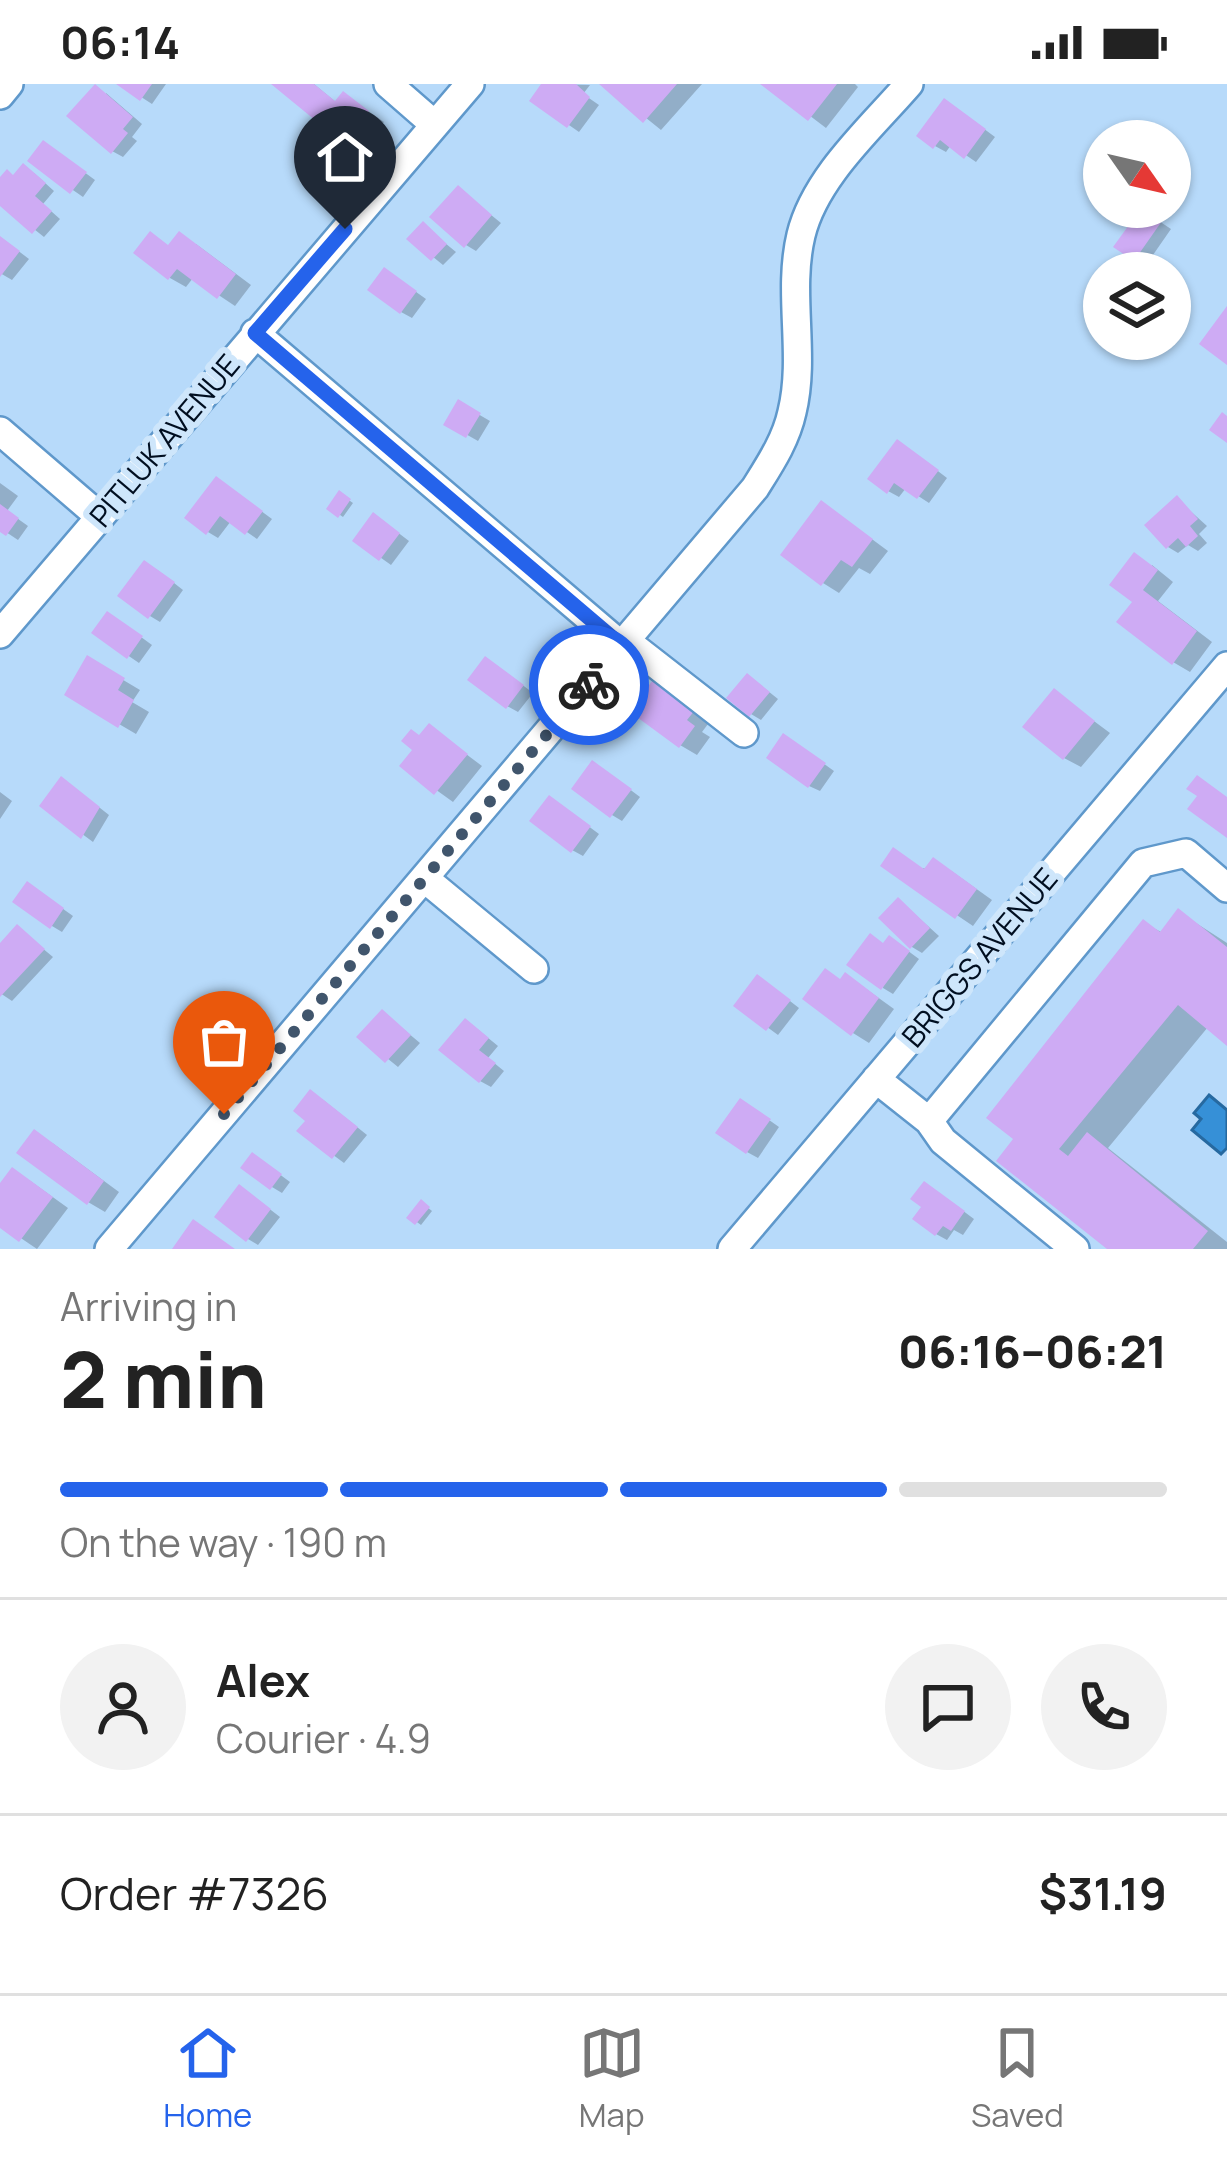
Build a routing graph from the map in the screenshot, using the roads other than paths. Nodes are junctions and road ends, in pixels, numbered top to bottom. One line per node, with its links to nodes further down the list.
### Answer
1 (9, 84): 5 (street)
2 (388, 84): 6 (street)
3 (470, 84): 6 (street, PITLUK AVENUE)
4 (909, 84): 11 (street)
5 (0, 95)
6 (435, 125): 7 (street, PITLUK AVENUE)
7 (255, 333): 9 (street, PITLUK AVENUE); 11 (street)
8 (0, 431): 9 (street)
9 (100, 517): 10 (street, PITLUK AVENUE)
10 (0, 634)
11 (624, 643): 13 (street); 14 (street)
12 (1227, 666): 17 (street, BRIGGS AVENUE)
13 (744, 733)
14 (424, 878): 16 (street); 19 (street)
15 (1227, 888): 18 (street)
16 (534, 969)
17 (876, 1079): 18 (street); 20 (street, BRIGGS AVENUE)
18 (929, 1121): 21 (street)
19 (109, 1249)
20 (732, 1249)
21 (1075, 1249)

